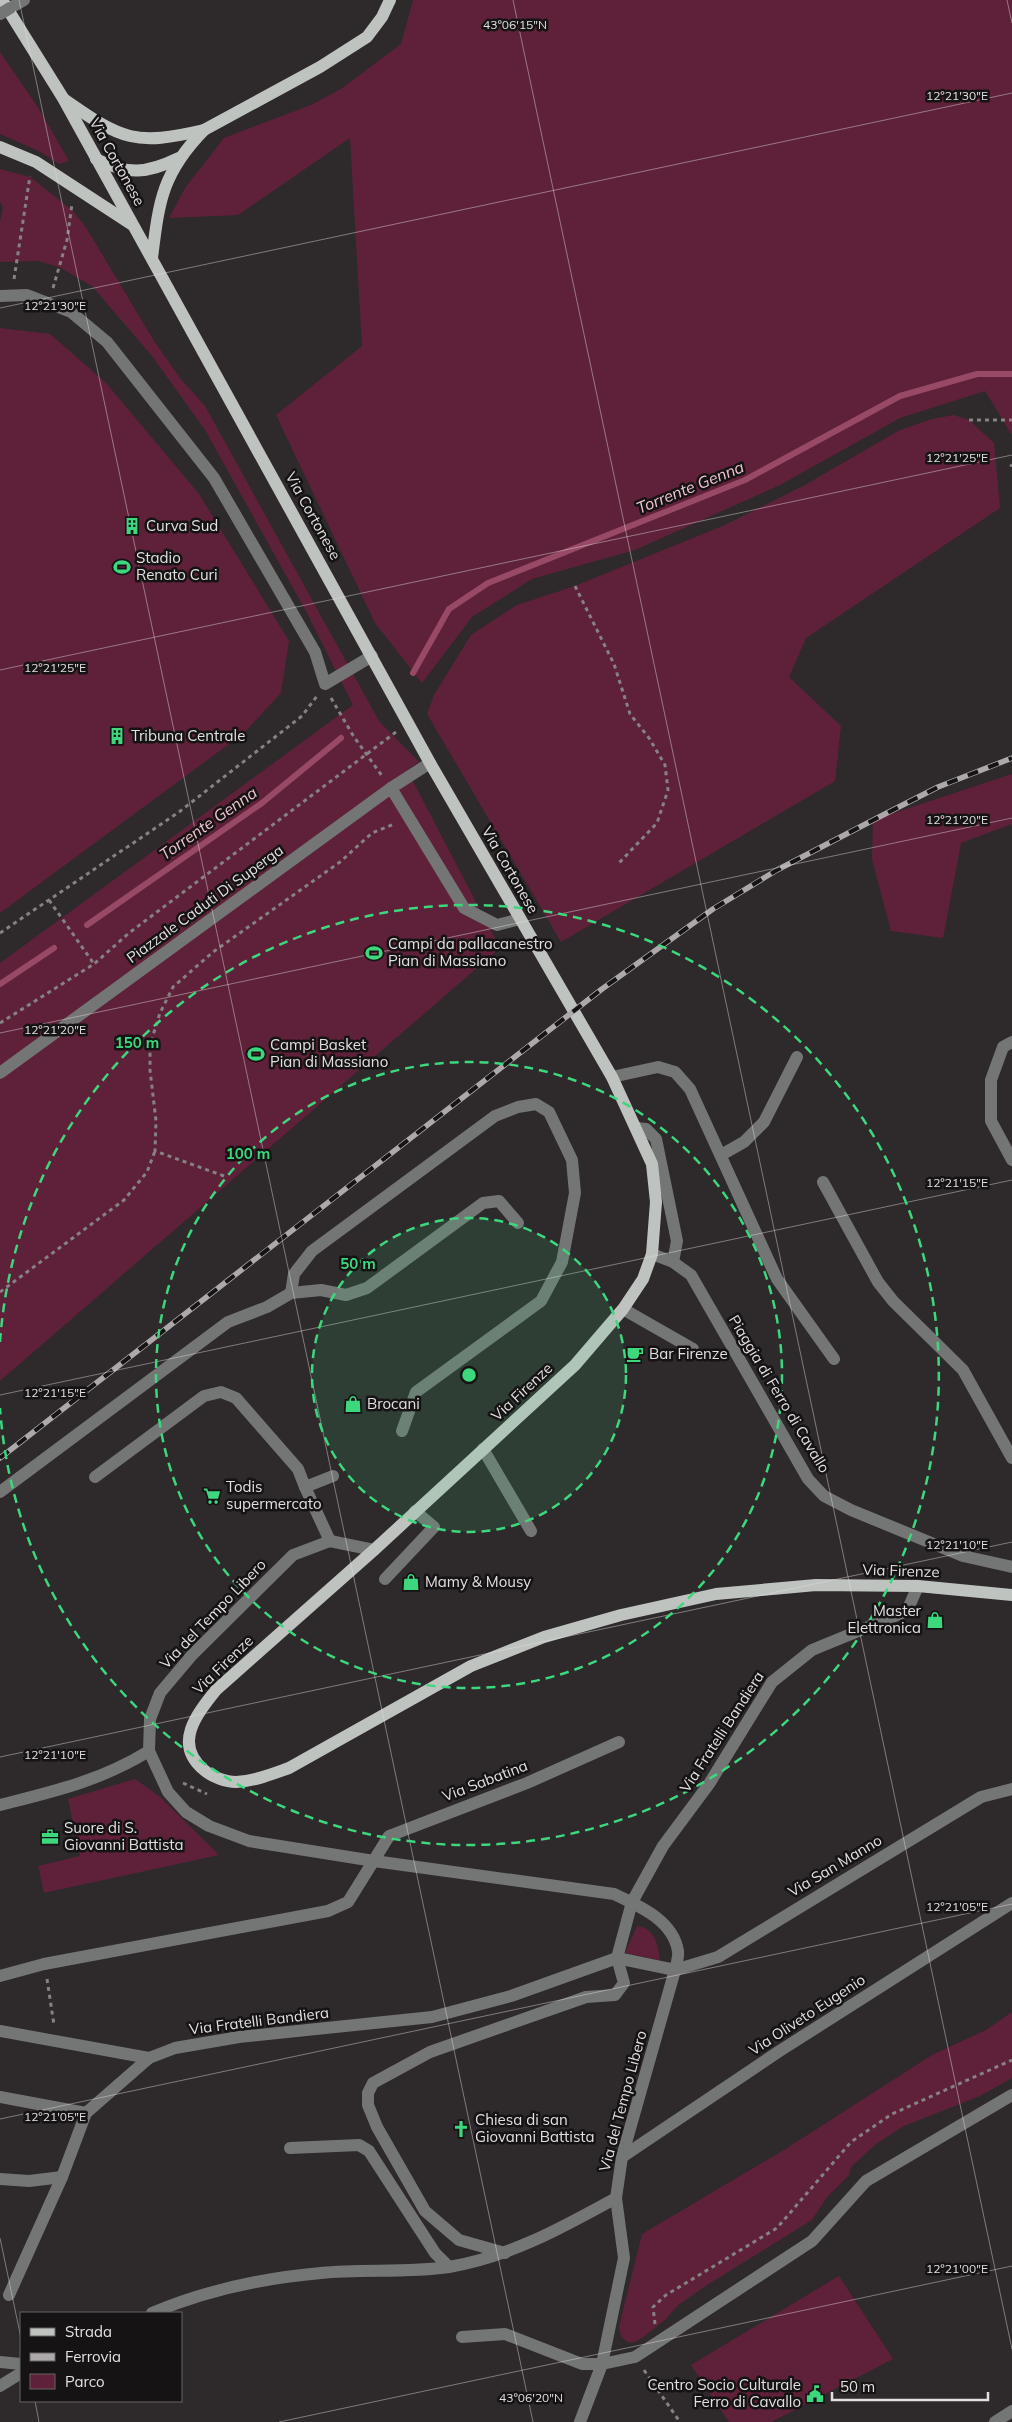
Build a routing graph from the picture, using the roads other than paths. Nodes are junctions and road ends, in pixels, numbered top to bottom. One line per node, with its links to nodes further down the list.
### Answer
1 (24, 0): 3 (street)
2 (390, 0): 5 (main road)
3 (4, 7): 4 (main road, Via Cortonese)
4 (63, 98): 5 (main road); 7 (main road, Via Cortonese)
5 (204, 130): 8 (main road)
6 (0, 147): 9 (main road)
7 (96, 158): 8 (main road); 9 (main road, Via Cortonese)
8 (179, 158): 10 (main road)
9 (133, 225): 10 (main road, Via Cortonese)
10 (152, 258): 12 (main road, Via Cortonese)
11 (6, 296): 12 (street)
12 (372, 656): 13 (main road, Via Cortonese)
13 (430, 763): 14 (street, Piazzale Caduti Di Superga); 15 (main road, Via Cortonese)
14 (391, 788): 15 (street); 19 (street, Piazzale Caduti Di Superga)
15 (520, 919): 17 (main road, Via Cortonese)
16 (1012, 1042): 23 (street)
17 (596, 1048): 20 (main road, Via Firenze)
18 (797, 1057): 22 (street)
19 (0, 1073)
20 (612, 1077): 21 (main road, Via Firenze); 22 (street)
21 (637, 1128): 26 (main road, Via Firenze); 27 (street)
22 (721, 1155): 31 (street)
23 (1012, 1160)
24 (823, 1182): 34 (street)
25 (518, 1223): 28 (street)
26 (652, 1254): 27 (street, Piaggia di Ferro di Cavallo); 29 (main road, Via Firenze)
27 (673, 1262): 43 (street, Piaggia di Ferro di Cavallo)
28 (291, 1293): 32 (street); 38 (street)
29 (623, 1310): 30 (street); 33 (main road, Via Firenze)
30 (693, 1348)
31 (834, 1359)
32 (402, 1431)
33 (483, 1449): 39 (main road, Via Firenze); 40 (street)
34 (1012, 1458)
35 (333, 1476): 37 (street)
36 (95, 1477): 37 (street)
37 (305, 1488): 41 (street)
38 (0, 1492)
39 (415, 1511): 42 (main road, Via Firenze); 44 (street)
40 (531, 1531)
41 (330, 1541): 42 (street); 48 (street, Via del Tempo Libero)
42 (374, 1550): 45 (main road, Via Firenze)
43 (1012, 1567)
44 (384, 1579)
45 (918, 1586): 46 (main road, Via Firenze); 52 (street, Via Fratelli Bandiera)
46 (1012, 1595)
47 (619, 1742): 51 (street, Via Sabatina)
48 (149, 1751): 50 (street); 51 (street, Via del Tempo Libero)
49 (1012, 1789): 55 (street, Via San Manno)
50 (0, 1806)
51 (374, 1861): 52 (street, Via del Tempo Libero); 56 (street)
52 (632, 1902): 54 (street, Via Fratelli Bandiera); 55 (street, Via del Tempo Libero)
53 (1012, 1903): 63 (street, Via Oliveto Eugenio)
54 (617, 1958): 55 (street); 58 (street, Via Fratelli Bandiera); 67 (street)
55 (675, 1970): 63 (street, Via del Tempo Libero)
56 (0, 1976)
57 (0, 2031): 58 (street)
58 (149, 2058): 61 (street, Via Fratelli Bandiera)
59 (1012, 2094): 74 (street)
60 (0, 2097): 61 (street)
61 (86, 2113): 64 (street, Via Fratelli Bandiera)
62 (290, 2148): 68 (street)
63 (622, 2157): 66 (street, Via del Tempo Libero)
64 (62, 2177): 65 (street); 69 (street, Via Fratelli Bandiera)
65 (0, 2179)
66 (616, 2198): 67 (street); 74 (street, Via del Tempo Libero)
67 (505, 2253): 68 (street)
68 (449, 2267): 70 (street)
69 (9, 2295)
70 (155, 2312)
71 (462, 2338): 74 (street)
72 (0, 2362): 73 (street)
73 (20, 2364)
74 (602, 2364): 78 (street, Via del Tempo Libero)
75 (20, 2374): 76 (street)
76 (0, 2386)
77 (1012, 2411): 79 (street)
78 (580, 2422)
79 (995, 2422)

